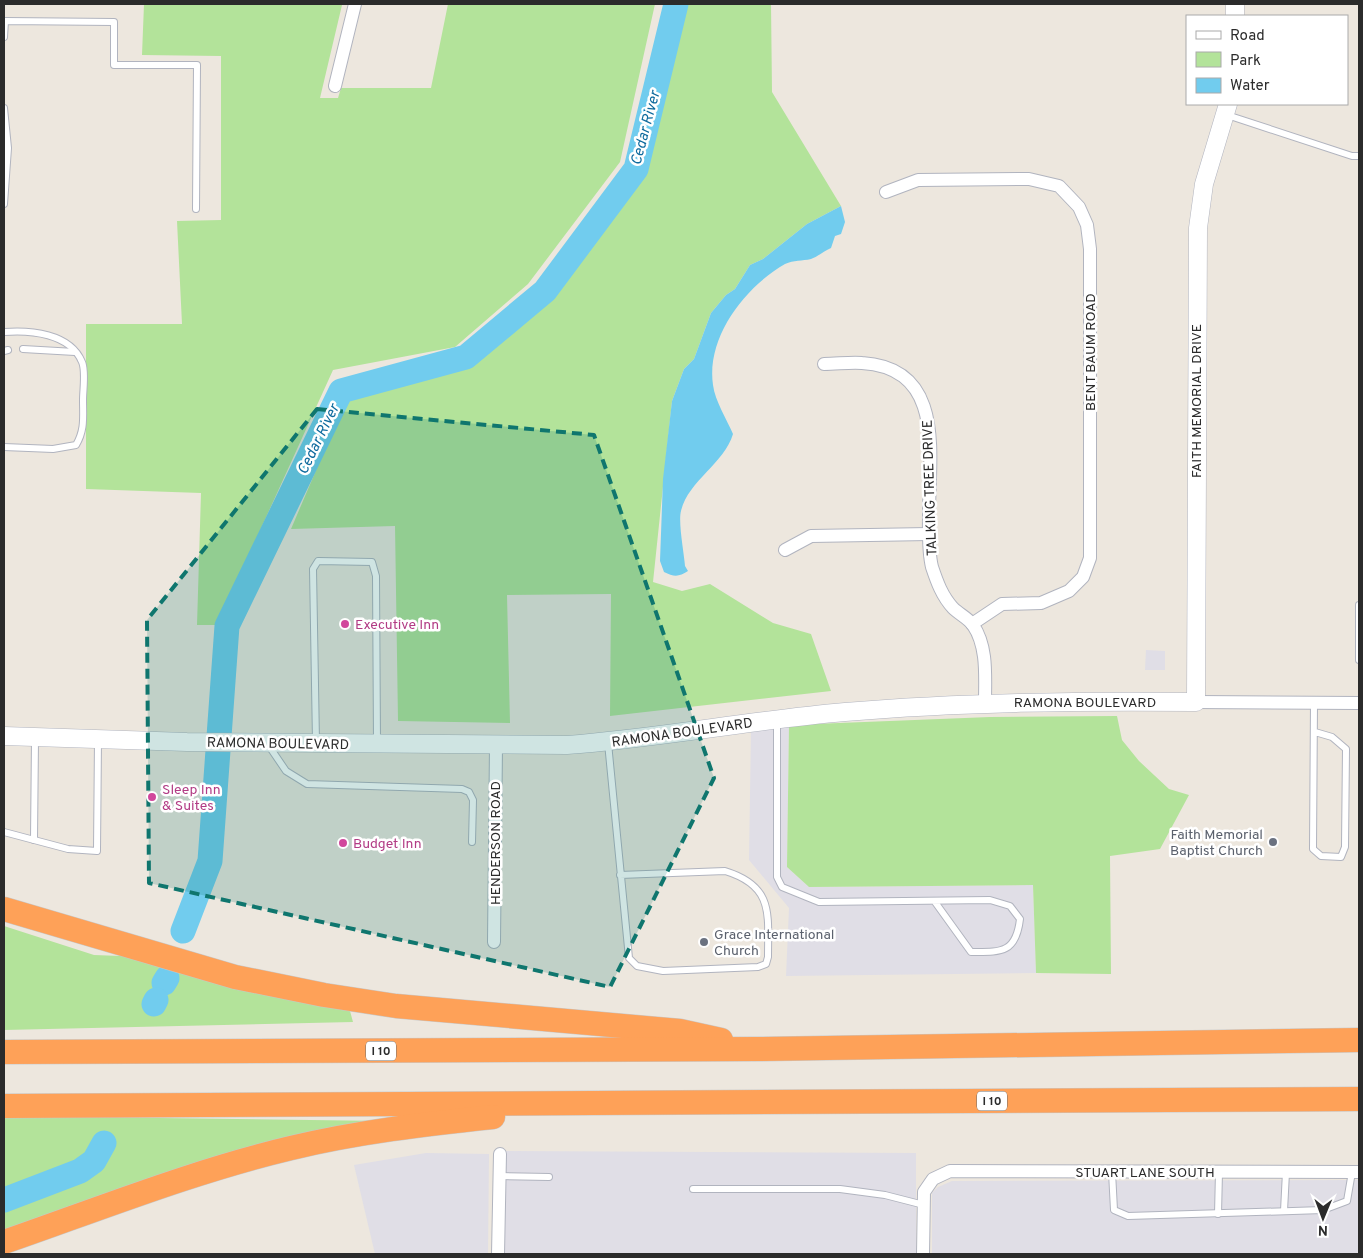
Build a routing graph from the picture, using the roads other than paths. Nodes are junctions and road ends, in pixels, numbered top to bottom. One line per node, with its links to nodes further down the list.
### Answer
1 (355, 4): 3 (street)
2 (4, 37): 9 (lane)
3 (335, 86)
4 (4, 108): 8 (lane)
5 (1227, 109): 6 (lane); 21 (street, FAITH MEMORIAL DRIVE)
6 (1359, 156)
7 (886, 192): 18 (street, BENT BAUM ROAD)
8 (4, 204)
9 (196, 209)
10 (4, 332): 12 (lane)
11 (23, 350): 12 (lane)
12 (74, 352): 14 (lane)
13 (824, 364): 15 (street, TALKING TREE DRIVE)
14 (4, 448)
15 (929, 534): 16 (street); 18 (street, TALKING TREE DRIVE)
16 (785, 550)
17 (1359, 605): 19 (lane)
18 (972, 624): 20 (street, TALKING TREE DRIVE)
19 (1359, 660)
20 (985, 702): 21 (street, RAMONA BOULEVARD); 24 (street, RAMONA BOULEVARD)
21 (1196, 702): 22 (street, RAMONA BOULEVARD)
22 (1314, 703): 23 (street, RAMONA BOULEVARD); 25 (lane)
23 (1359, 703)
24 (777, 719): 30 (street, RAMONA BOULEVARD); 38 (lane)
25 (1314, 732): 25 (lane)
26 (4, 736): 27 (street, RAMONA BOULEVARD)
27 (35, 737): 28 (street, RAMONA BOULEVARD); 35 (lane)
28 (98, 739): 29 (street, RAMONA BOULEVARD); 35 (lane)
29 (267, 742): 31 (street, RAMONA BOULEVARD); 36 (lane)
30 (608, 742): 33 (street, RAMONA BOULEVARD); 37 (lane)
31 (316, 743): 32 (street, RAMONA BOULEVARD); 32 (lane)
32 (377, 744): 33 (street, RAMONA BOULEVARD)
33 (496, 745): 40 (street, HENDERSON ROAD)
34 (4, 832): 35 (lane)
35 (34, 840)
36 (472, 842)
37 (620, 875): 37 (lane)
38 (935, 902): 38 (lane)
39 (4, 909): 42 (highway)
40 (494, 942)
41 (1359, 1040): 42 (highway, I 10)
42 (759, 1049): 43 (highway, I 10)
43 (4, 1052)
44 (1359, 1099): 45 (highway, I 10)
45 (624, 1103): 46 (highway, I 10); 58 (highway)
46 (4, 1106)
47 (500, 1154): 52 (street)
48 (1112, 1172): 49 (street, STUART LANE SOUTH); 55 (street, STUART LANE SOUTH); 57 (lane)
49 (1218, 1172): 50 (street, STUART LANE SOUTH); 57 (lane)
50 (1286, 1172): 51 (street, STUART LANE SOUTH); 56 (lane)
51 (1355, 1172): 56 (lane)
52 (499, 1176): 53 (lane); 59 (street)
53 (549, 1177)
54 (693, 1189): 55 (lane)
55 (924, 1205): 60 (street)
56 (1284, 1212): 57 (lane)
57 (1218, 1214)
58 (4, 1242)
59 (498, 1254)
60 (923, 1254)

